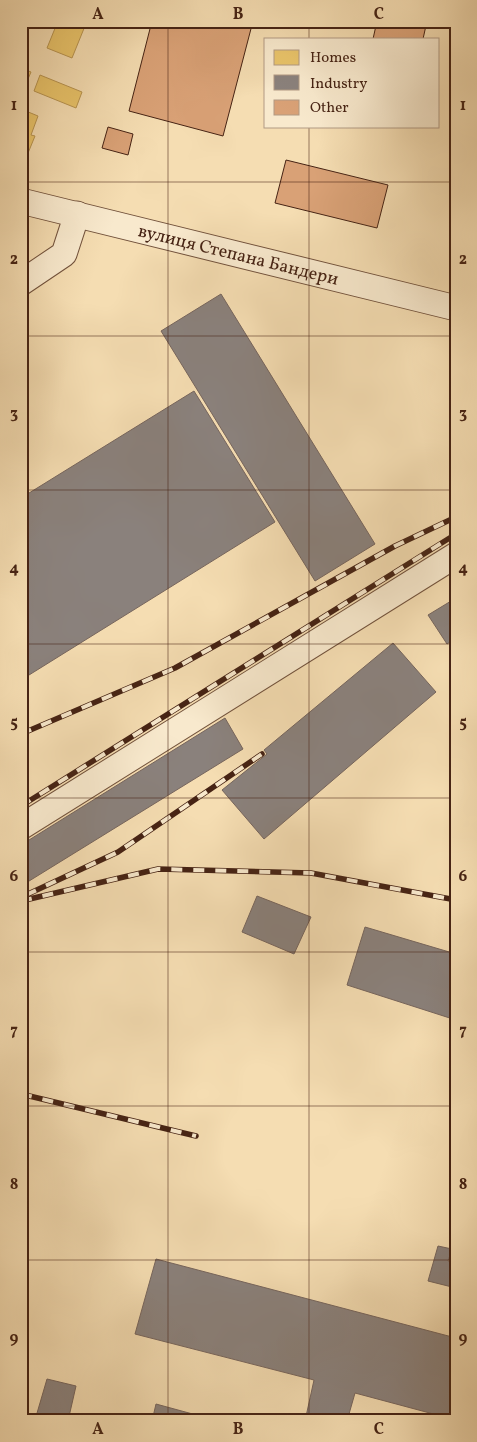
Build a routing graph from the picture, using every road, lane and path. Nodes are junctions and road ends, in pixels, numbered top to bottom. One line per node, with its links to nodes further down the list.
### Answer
1 (21, 201): 2 (street, вулиця Степана Бандери)
2 (76, 214): 3 (street); 4 (street, вулиця Степана Бандери)
3 (21, 283)
4 (456, 308)
5 (456, 556): 6 (street)
6 (21, 827)

